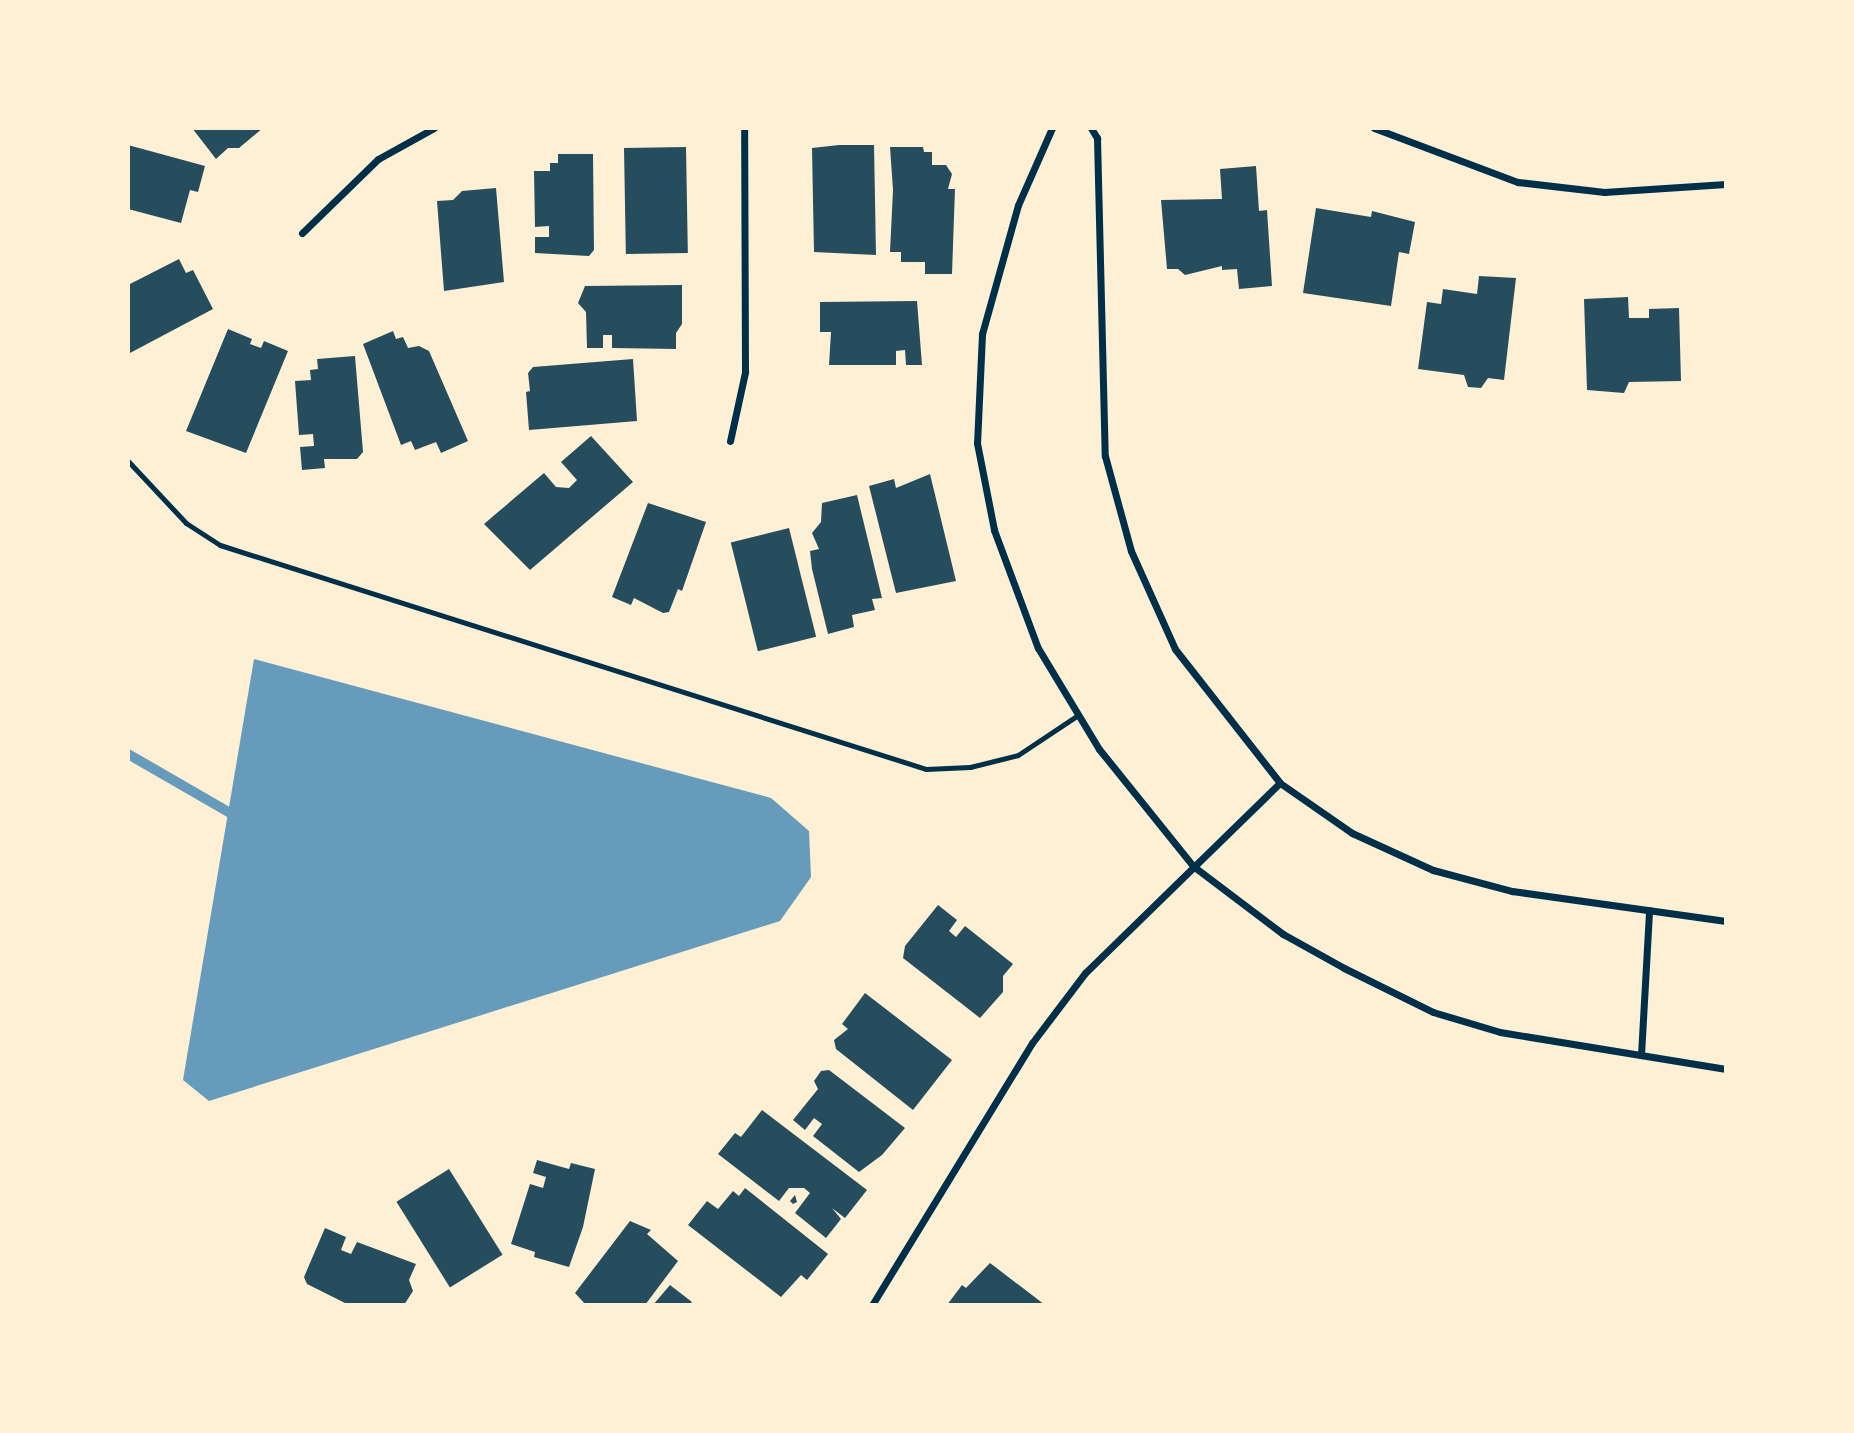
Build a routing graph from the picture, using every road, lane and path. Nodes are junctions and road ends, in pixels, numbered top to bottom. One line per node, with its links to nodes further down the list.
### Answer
1 (434, 128): 7 (street)
2 (744, 128): 8 (street)
3 (1052, 128): 10 (street)
4 (1091, 128): 11 (street)
5 (1374, 128): 6 (street)
6 (1726, 184)
7 (302, 233)
8 (730, 441)
9 (128, 461): 10 (lane)
10 (1078, 715): 12 (street)
11 (1280, 783): 12 (street); 13 (street)
12 (1193, 866): 15 (street); 17 (street)
13 (1649, 910): 14 (street); 15 (street)
14 (1726, 921)
15 (1641, 1055): 16 (street)
16 (1726, 1069)
17 (872, 1305)

